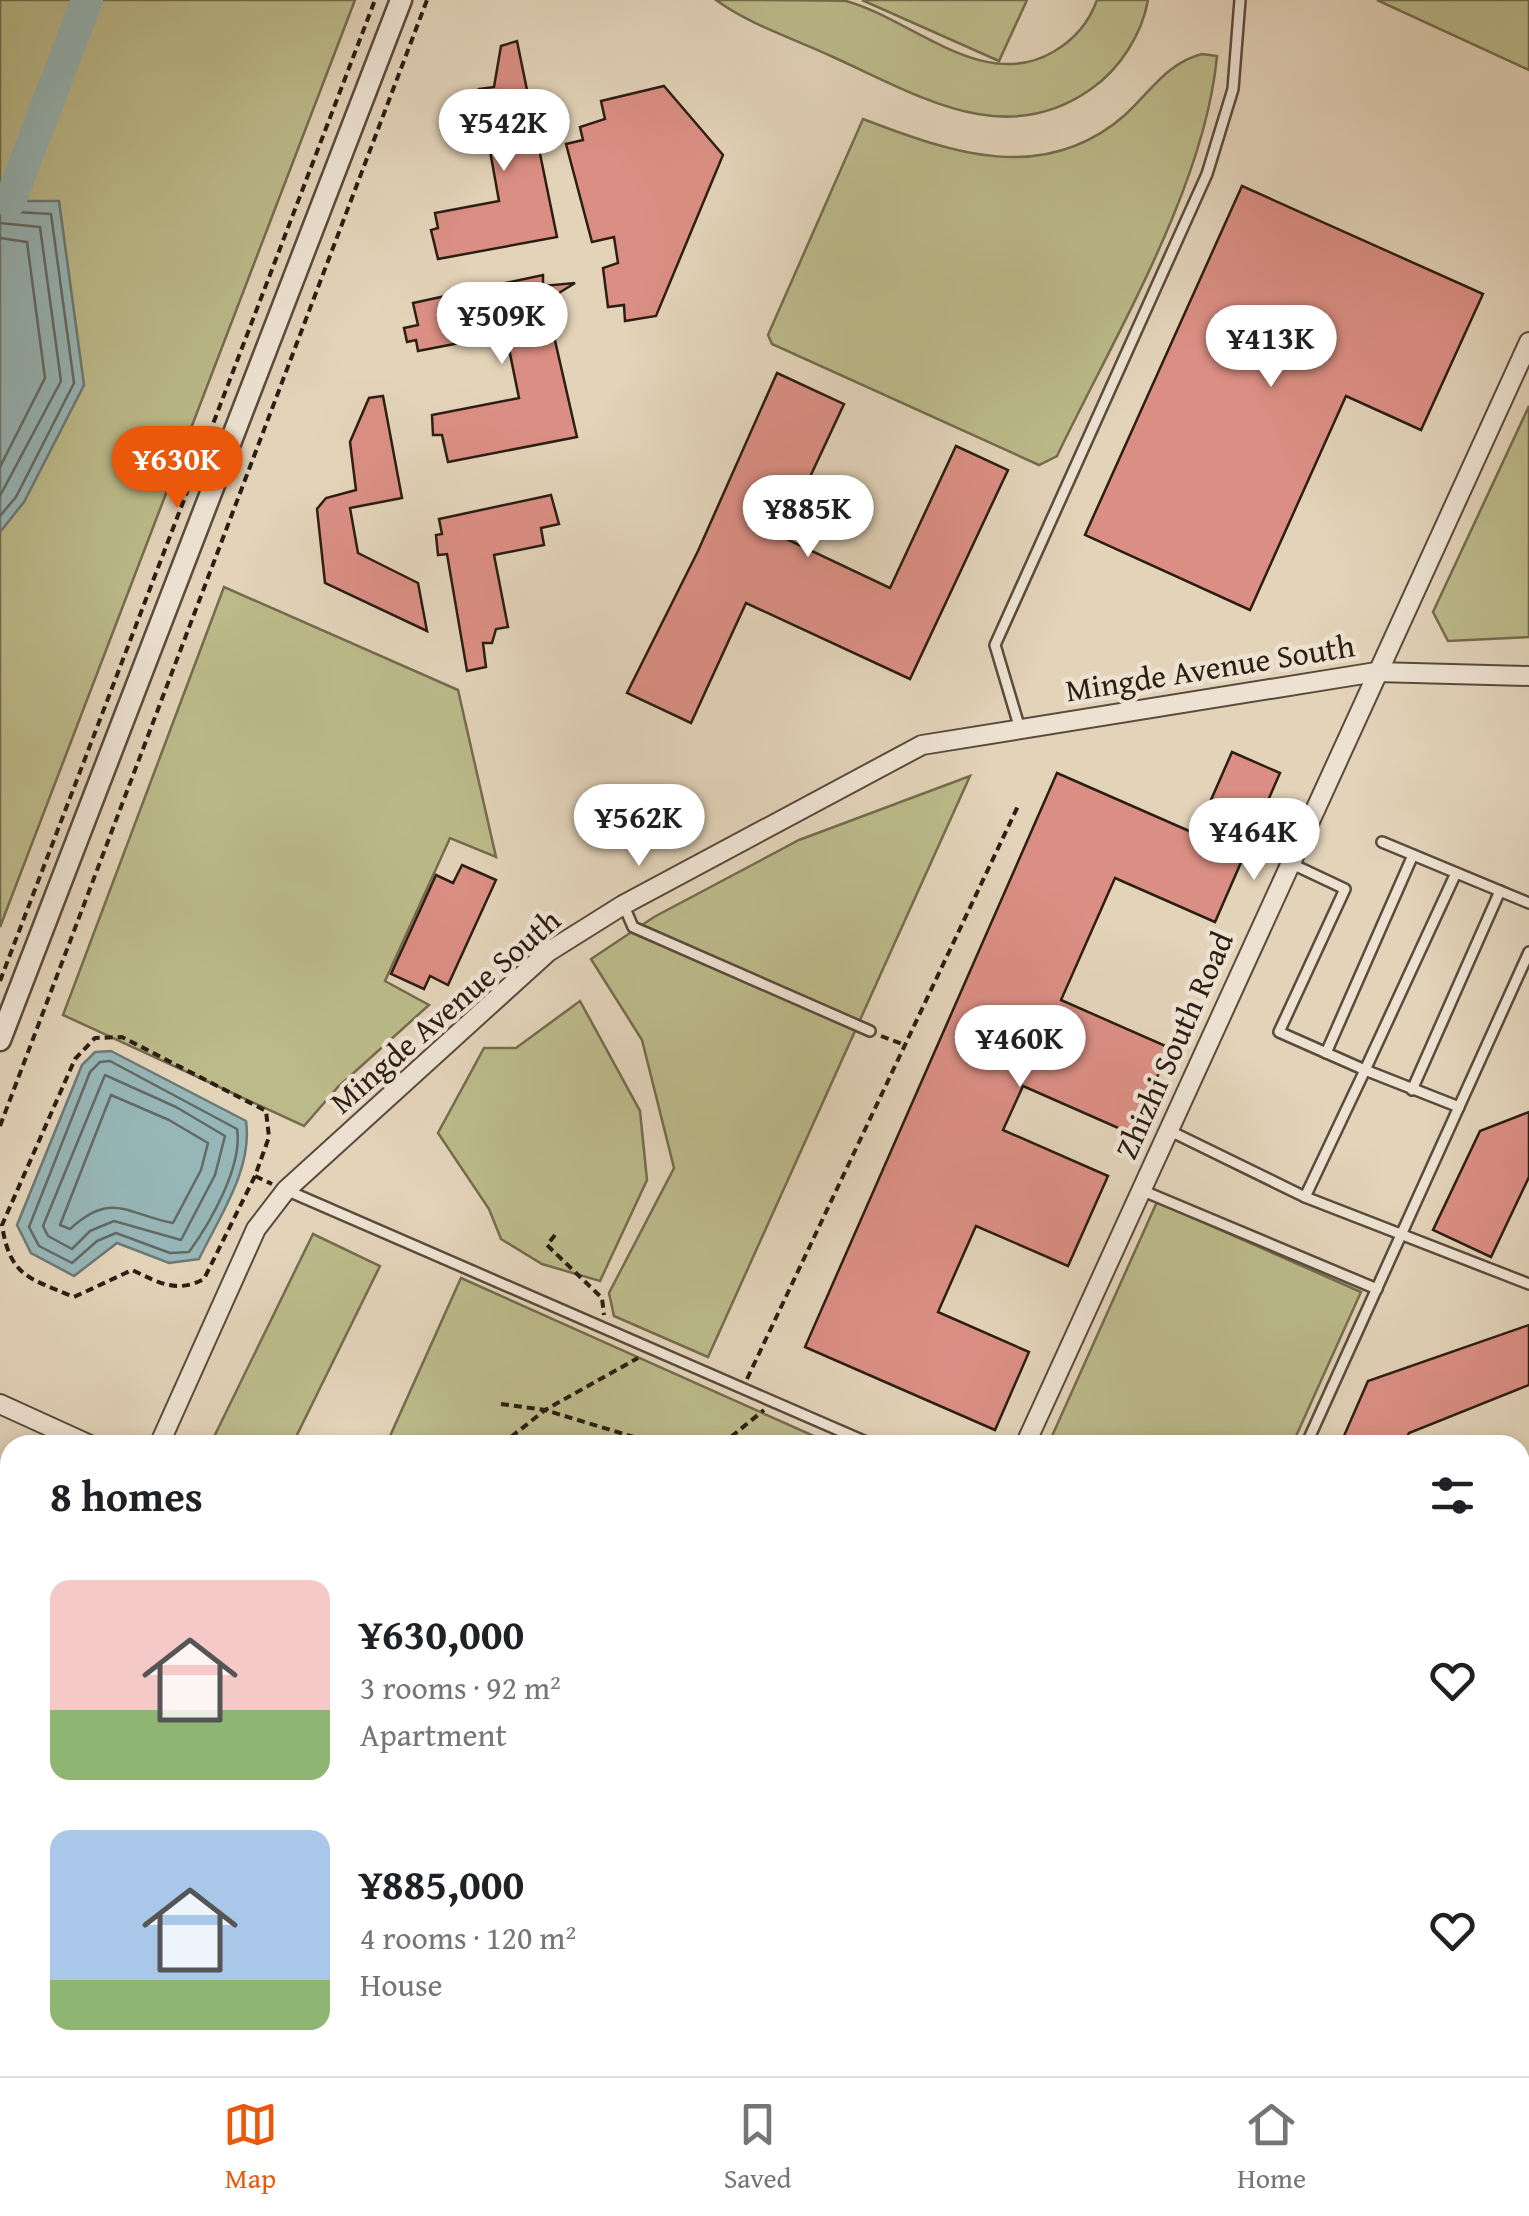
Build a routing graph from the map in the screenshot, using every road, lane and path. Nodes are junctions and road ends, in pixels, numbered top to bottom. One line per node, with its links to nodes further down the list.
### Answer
1 (375, 0): 18 (path)
2 (400, 0): 20 (street)
3 (426, 0): 26 (path)
4 (1240, 0): 8 (lane)
5 (1529, 342): 6 (street, Zhizhi South Road)
6 (1376, 672): 7 (street, Mingde Avenue South); 8 (street, Mingde Avenue South); 12 (street, Zhizhi South Road)
7 (1529, 676)
8 (1020, 730): 16 (street, Mingde Avenue South)
9 (1019, 804): 21 (path)
10 (1382, 842): 11 (lane)
11 (1413, 855): 13 (lane); 22 (lane)
12 (1289, 863): 22 (lane); 27 (street, Zhizhi South Road)
13 (1456, 873): 14 (lane); 23 (lane)
14 (1500, 891): 15 (lane); 24 (lane)
15 (1529, 904)
16 (623, 905): 19 (lane); 29 (street, Mingde Avenue South)
17 (1529, 952): 25 (lane)
18 (0, 981)
19 (870, 1031): 21 (path)
20 (0, 1040)
21 (905, 1045): 38 (path)
22 (1326, 1053): 23 (lane)
23 (1365, 1070): 24 (lane); 31 (lane)
24 (1412, 1090): 25 (lane)
25 (1459, 1107): 32 (lane)
26 (0, 1126)
27 (1168, 1130): 30 (street, Zhizhi South Road); 31 (lane)
28 (255, 1176): 28 (path); 29 (path)
29 (286, 1190): 36 (lane); 44 (street, Mingde Avenue South)
30 (1141, 1190): 35 (lane); 49 (street, Zhizhi South Road)
31 (1305, 1198): 32 (lane)
32 (1404, 1233): 34 (lane); 35 (lane)
33 (555, 1235): 36 (path)
34 (1529, 1284)
35 (1377, 1289): 50 (lane)
36 (604, 1325): 37 (lane)
37 (655, 1348): 38 (lane); 42 (path)
38 (743, 1388): 39 (lane)
39 (775, 1402): 47 (path); 48 (lane)
40 (0, 1404): 43 (street)
41 (502, 1404): 42 (path)
42 (546, 1410): 45 (path); 46 (path)
43 (68, 1435)
44 (163, 1435)
45 (514, 1435)
46 (627, 1435)
47 (734, 1435)
48 (850, 1435)
49 (1030, 1435)
50 (1311, 1435)

